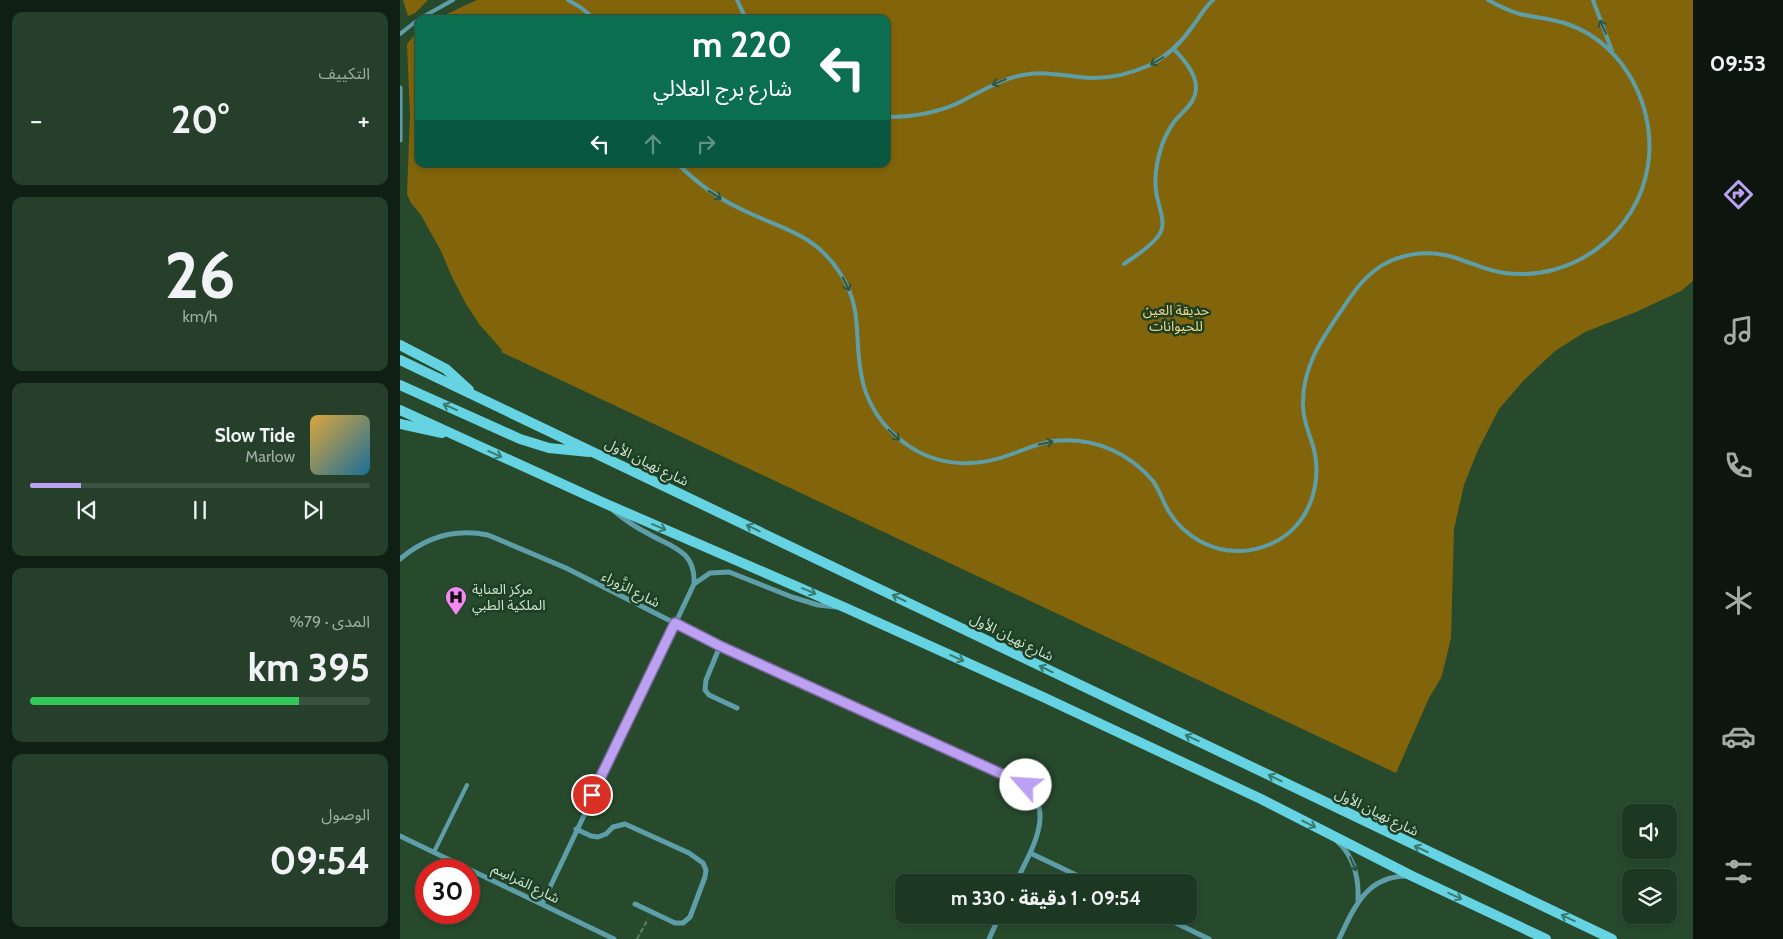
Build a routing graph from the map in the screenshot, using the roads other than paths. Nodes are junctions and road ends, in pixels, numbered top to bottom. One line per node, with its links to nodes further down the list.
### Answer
1 (453, 0): 7 (lane)
2 (568, 0): 8 (lane)
3 (737, 0): 9 (lane)
4 (1213, 0): 12 (lane)
5 (1488, 0): 13 (lane)
6 (1593, 0): 13 (lane, one-way to 6)
7 (426, 15)
8 (590, 15)
9 (744, 15)
10 (415, 22): 11 (lane)
11 (400, 34)
12 (1174, 49): 15 (lane, one-way to 15); 19 (lane)
13 (1613, 54): 18 (lane, one-way to 13)
14 (400, 88): 16 (street)
15 (890, 117)
16 (400, 127): 17 (street)
17 (400, 140)
18 (681, 167)
19 (1124, 264)
20 (400, 345): 23 (main road)
21 (400, 360): 23 (main road, شارع نهيان الأول)
22 (400, 385): 27 (main road, one-way to 22)
23 (473, 394): 27 (main road, شارع نهيان الأول)
24 (400, 410): 26 (main road)
25 (400, 424): 26 (main road)
26 (450, 434): 28 (main road, one-way to 28)
27 (595, 452): 54 (main road, شارع نهيان الأول, one-way to 27)
28 (604, 503): 30 (street); 31 (main road, one-way to 31)
29 (400, 559): 32 (street, شارع الزَّوراء)
30 (694, 584): 31 (street); 32 (street)
31 (846, 608): 37 (main road, one-way to 37)
32 (675, 623): 33 (street, شارع الزَّوراء); 36 (street)
33 (720, 646): 34 (street); 40 (street, شارع الزَّوراء)
34 (737, 708)
35 (467, 785): 39 (lane)
36 (576, 829): 45 (street); 46 (street)
37 (1330, 834): 43 (main road); 44 (street, one-way to 44)
38 (400, 836): 39 (street, شارع المَراسِم)
39 (434, 852): 45 (street, شارع المَراسِم)
40 (1030, 853): 41 (street, شارع الزَّوراء); 42 (street)
41 (1020, 874)
42 (1074, 874)
43 (1412, 876): 44 (street); 53 (main road, one-way to 53)
44 (1358, 901): 52 (street)
45 (542, 904): 49 (street, شارع المَراسِم)
46 (635, 904)
47 (996, 924): 50 (street)
48 (1178, 924): 51 (street)
49 (614, 939)
50 (989, 939)
51 (1209, 939)
52 (1340, 939)
53 (1546, 939)
54 (1612, 939)

